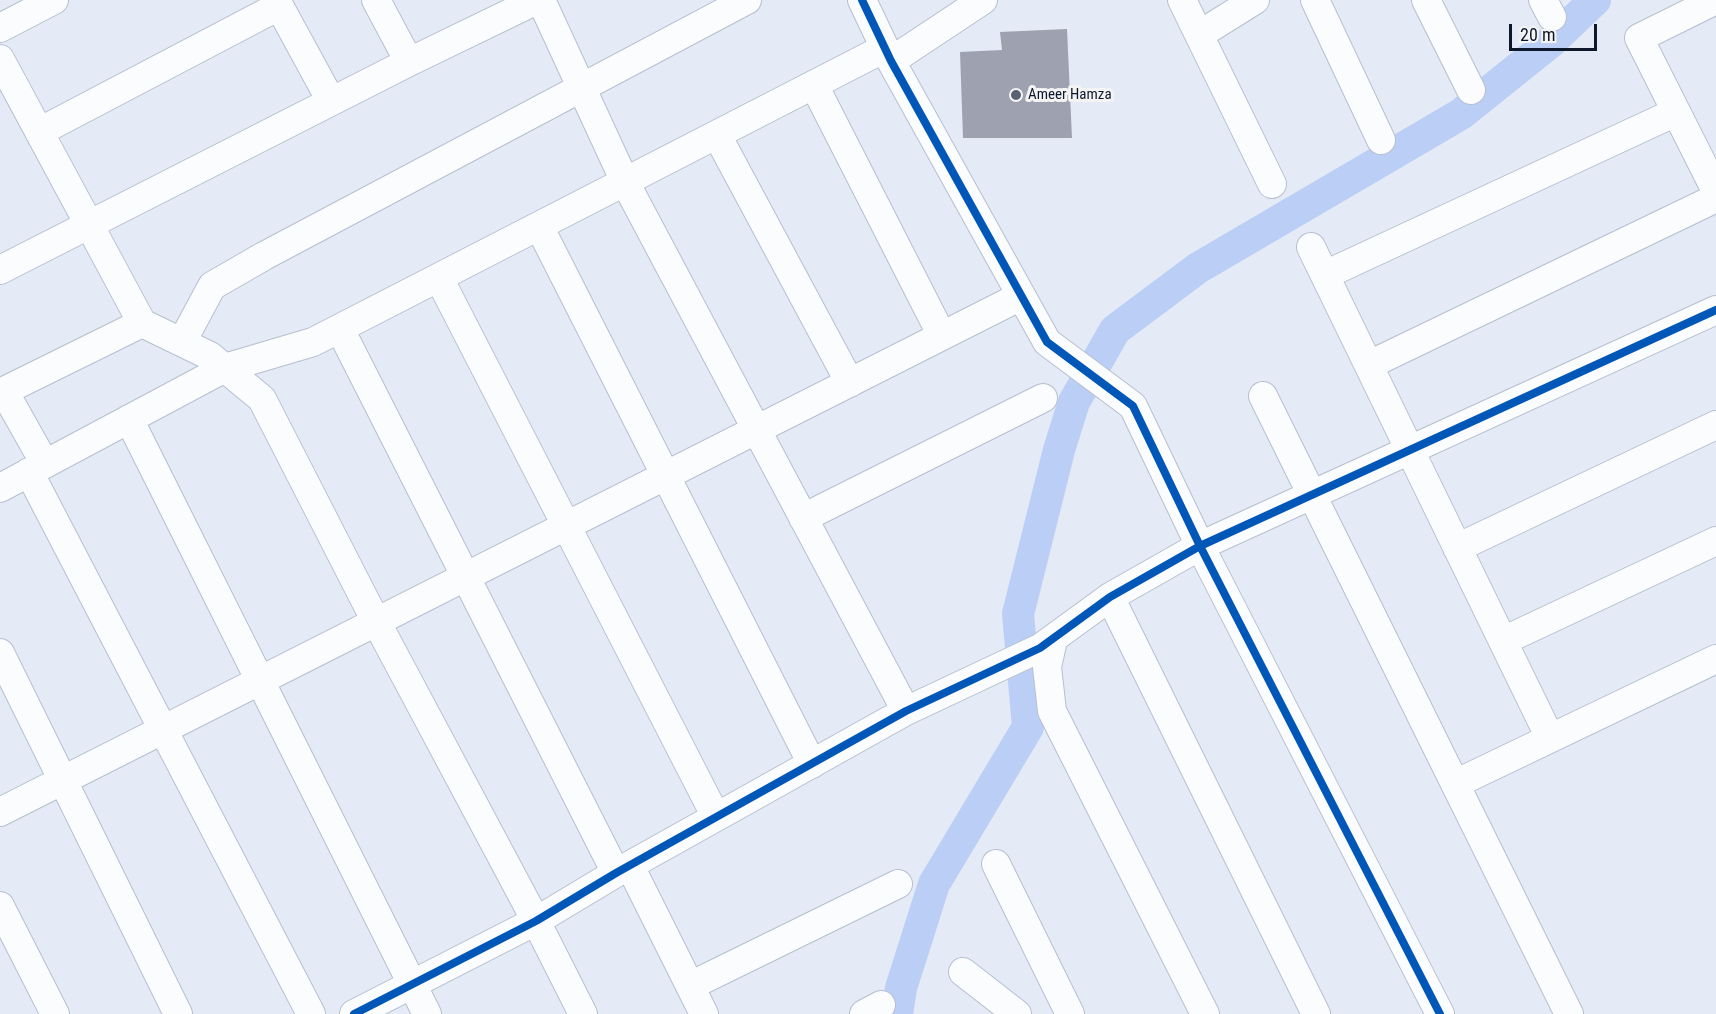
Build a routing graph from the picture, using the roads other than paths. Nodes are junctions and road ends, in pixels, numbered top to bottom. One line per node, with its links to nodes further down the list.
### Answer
1 (54, 0): 13 (street)
2 (376, 0): 17 (street)
3 (747, 0): 19 (street)
4 (862, 0): 15 (street)
5 (983, 0): 15 (street)
6 (1182, 0): 14 (street)
7 (1255, 0): 14 (street)
8 (1315, 0): 25 (street)
9 (1426, 0): 20 (street)
10 (1716, 0): 22 (street)
11 (530, 2): 17 (street); 19 (street)
12 (278, 3): 21 (street); 23 (street)
13 (0, 28)
14 (1199, 35): 27 (street)
15 (888, 55): 18 (street); 36 (street)
16 (0, 59): 23 (street)
17 (409, 62): 21 (street)
18 (814, 85): 24 (street); 40 (street)
19 (582, 88): 26 (street); 41 (street)
20 (1471, 90)
21 (331, 101): 30 (street)
22 (1676, 112): 28 (street); 34 (street)
23 (39, 132): 30 (street)
24 (717, 135): 26 (street); 44 (street)
25 (1381, 140)
26 (625, 182): 31 (street); 50 (street)
27 (1272, 184)
28 (1716, 191)
29 (1716, 198): 42 (street)
30 (89, 226): 33 (street); 38 (street)
31 (538, 226): 35 (street); 53 (street)
32 (1311, 247): 34 (street)
33 (0, 270)
34 (1325, 274): 42 (street)
35 (439, 278): 39 (street); 57 (street)
36 (1021, 296): 40 (street); 59 (street)
37 (1716, 310): 51 (street)
38 (142, 323): 41 (street); 45 (street)
39 (340, 328): 43 (street); 61 (street)
40 (942, 336): 44 (street)
41 (182, 342): 43 (street)
42 (1369, 365): 51 (street)
43 (225, 368): 48 (street); 63 (street)
44 (850, 382): 50 (street)
45 (2, 392): 52 (street)
46 (1263, 396): 55 (street)
47 (1043, 398): 56 (street)
48 (129, 419): 52 (street); 68 (street)
49 (1716, 425): 60 (street)
50 (756, 430): 53 (street); 56 (street)
51 (1410, 451): 55 (street); 60 (street)
52 (37, 468): 54 (street); 70 (street)
53 (665, 476): 57 (street); 72 (street)
54 (0, 488)
55 (1312, 495): 59 (street); 74 (street)
56 (804, 519): 69 (street)
57 (566, 526): 61 (street); 76 (street)
58 (1716, 541): 64 (street)
59 (1200, 546): 62 (street); 96 (street)
60 (1457, 548): 64 (street)
61 (466, 576): 63 (street); 78 (street)
62 (1110, 597): 65 (street); 95 (street)
63 (376, 622): 68 (street); 81 (street)
64 (1503, 641): 71 (street)
65 (1047, 644): 69 (street); 94 (street)
66 (0, 653): 73 (street)
67 (1716, 659): 71 (street)
68 (260, 680): 70 (street); 83 (street)
69 (906, 711): 72 (street)
70 (164, 730): 73 (street); 87 (street)
71 (1550, 738): 74 (street)
72 (812, 764): 76 (street)
73 (63, 780): 75 (street); 86 (street)
74 (1455, 784): 97 (street)
75 (0, 812)
76 (716, 817): 78 (street)
77 (996, 864): 93 (street)
78 (623, 870): 81 (street); 84 (street)
79 (898, 884): 84 (street)
80 (0, 906): 85 (street)
81 (536, 921): 83 (street); 90 (street)
82 (963, 972): 92 (street)
83 (412, 984): 88 (street); 89 (street)
84 (690, 986): 91 (street)
85 (55, 1014)
86 (178, 1014)
87 (312, 1014)
88 (354, 1014)
89 (427, 1014)
90 (583, 1014)
91 (704, 1014)
92 (1017, 1014)
93 (1070, 1014)
94 (1205, 1014)
95 (1316, 1014)
96 (1440, 1014)
97 (1569, 1014)

